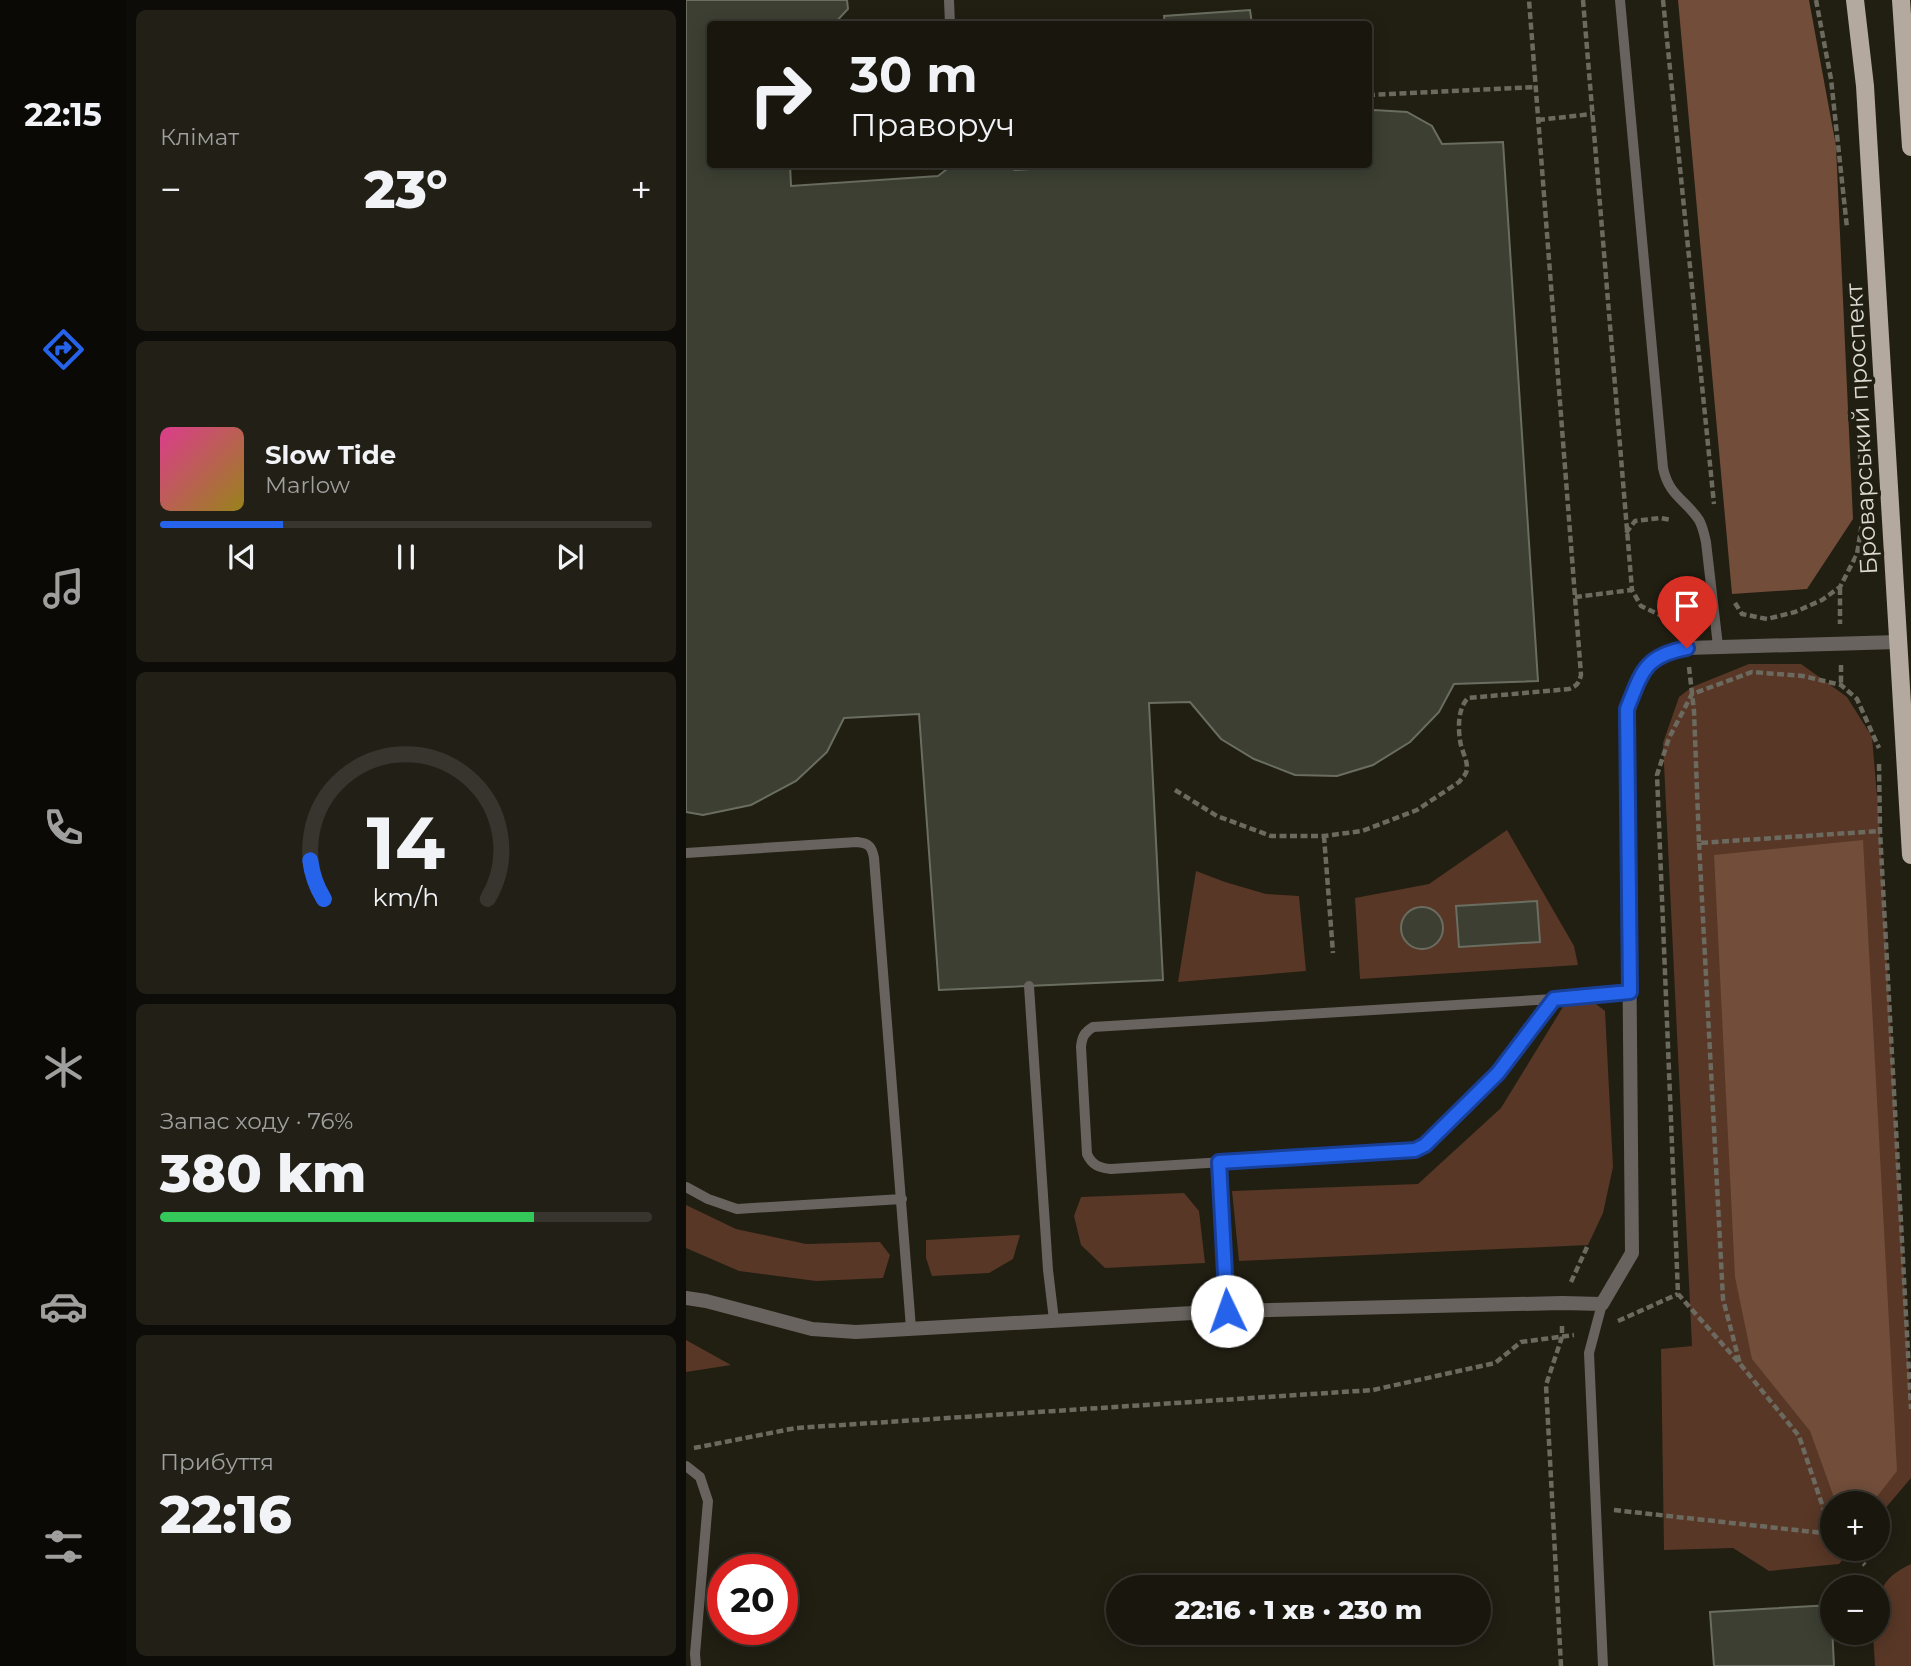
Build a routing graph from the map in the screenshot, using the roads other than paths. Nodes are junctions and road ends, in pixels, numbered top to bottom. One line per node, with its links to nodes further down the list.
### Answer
1 (949, 0): 5 (lane)
2 (1620, 0): 8 (lane)
3 (1855, 0): 7 (main road, Броварський проспект)
4 (1901, 0): 6 (main road)
5 (950, 21)
6 (1911, 147)
7 (1898, 642): 8 (street); 10 (main road, Броварський проспект)
8 (1718, 646): 12 (street)
9 (686, 853): 16 (lane)
10 (1911, 855)
11 (1029, 986): 22 (lane)
12 (1630, 992): 13 (lane); 20 (street)
13 (1554, 999): 14 (lane); 14 (lane)
14 (1219, 1162): 21 (lane)
15 (686, 1187): 16 (lane)
16 (902, 1199): 23 (lane)
17 (686, 1291): 19 (street)
18 (686, 1298): 19 (street)
19 (706, 1301): 23 (street)
20 (1602, 1304): 21 (street); 26 (lane)
21 (1227, 1311): 22 (street)
22 (1054, 1320): 23 (street)
23 (911, 1328)
24 (686, 1466): 25 (lane)
25 (696, 1666)
26 (1603, 1666)

